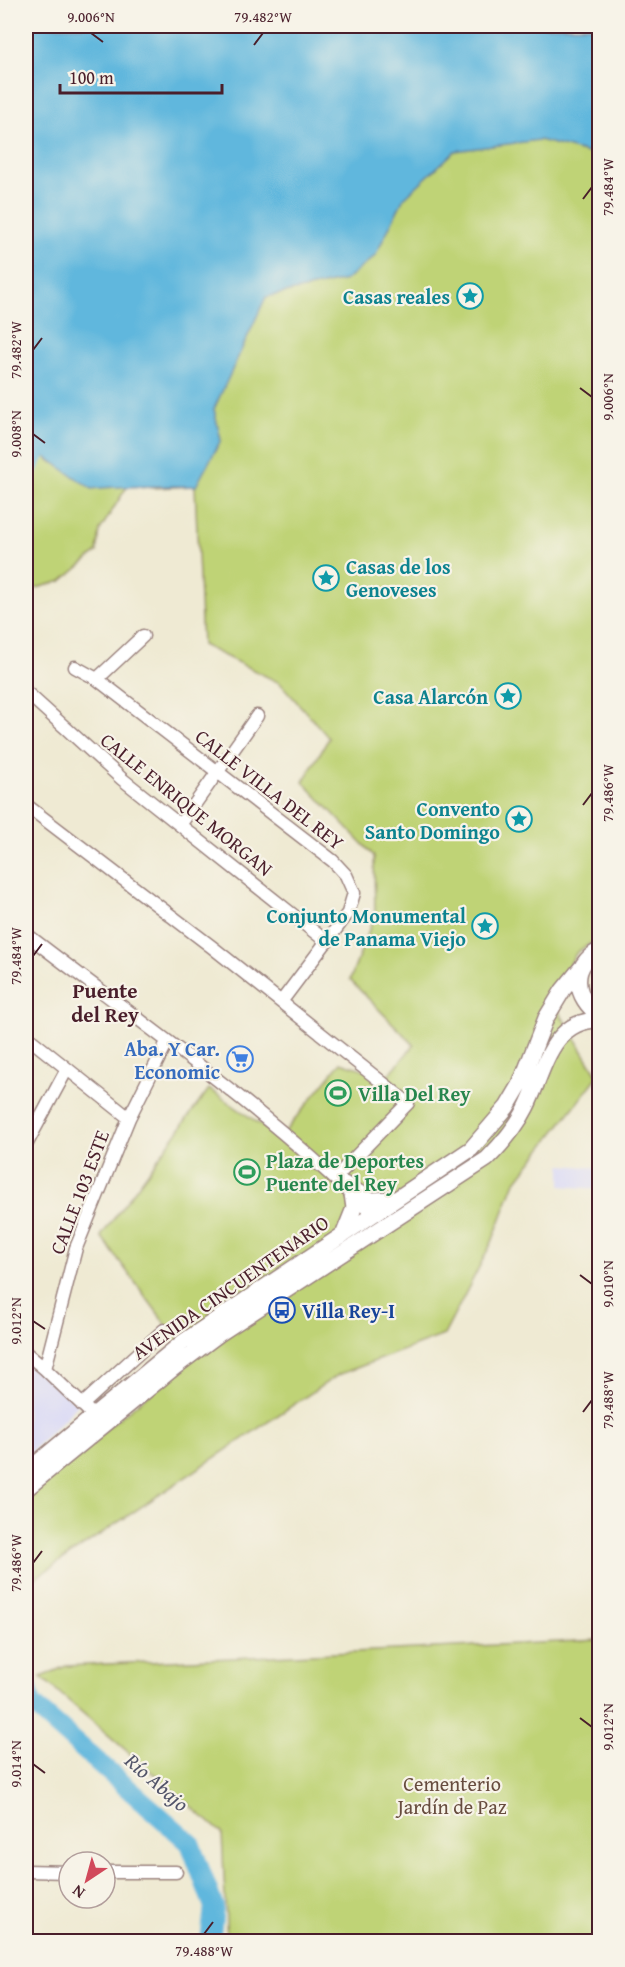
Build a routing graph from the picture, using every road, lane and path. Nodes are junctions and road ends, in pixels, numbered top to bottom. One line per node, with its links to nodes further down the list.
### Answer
1 (143, 636): 3 (street)
2 (75, 667): 3 (street, CALLE VILLA DEL REY)
3 (97, 680): 6 (street, CALLE VILLA DEL REY)
4 (26, 692): 8 (street, CALLE ENRIQUE MORGAN)
5 (257, 716): 6 (street)
6 (216, 772): 8 (street); 10 (street, CALLE VILLA DEL REY)
7 (26, 805): 13 (street)
8 (180, 825): 10 (street, CALLE ENRIQUE MORGAN)
9 (26, 934): 16 (street)
10 (327, 942): 13 (street, CALLE VILLA DEL REY)
11 (600, 950): 12 (main road, AVENIDA CINCUENTENARIO)
12 (581, 968): 14 (main road); 22 (main road, AVENIDA CINCUENTENARIO)
13 (281, 1002): 21 (street)
14 (600, 1018): 20 (main road, AVENIDA CINCUENTENARIO)
15 (26, 1036): 17 (street)
16 (167, 1042): 18 (street, CALLE 103 ESTE); 21 (street)
17 (67, 1069): 18 (street); 19 (street)
18 (129, 1118): 27 (street, CALLE 103 ESTE)
19 (26, 1145)
20 (501, 1145): 23 (main road); 30 (main road, AVENIDA CINCUENTENARIO)
21 (344, 1185): 22 (main road); 23 (street); 24 (main road)
22 (396, 1198): 23 (main road, AVENIDA CINCUENTENARIO)
23 (372, 1214): 24 (main road, AVENIDA CINCUENTENARIO)
24 (344, 1233): 28 (main road, AVENIDA CINCUENTENARIO)
25 (164, 1330): 28 (street)
26 (26, 1353): 27 (street)
27 (45, 1369): 28 (street)
28 (88, 1410): 29 (main road, AVENIDA CINCUENTENARIO)
29 (26, 1472)
30 (26, 1490)
31 (26, 1871): 32 (street)
32 (57, 1872)
33 (117, 1872): 34 (street)
34 (176, 1872)

